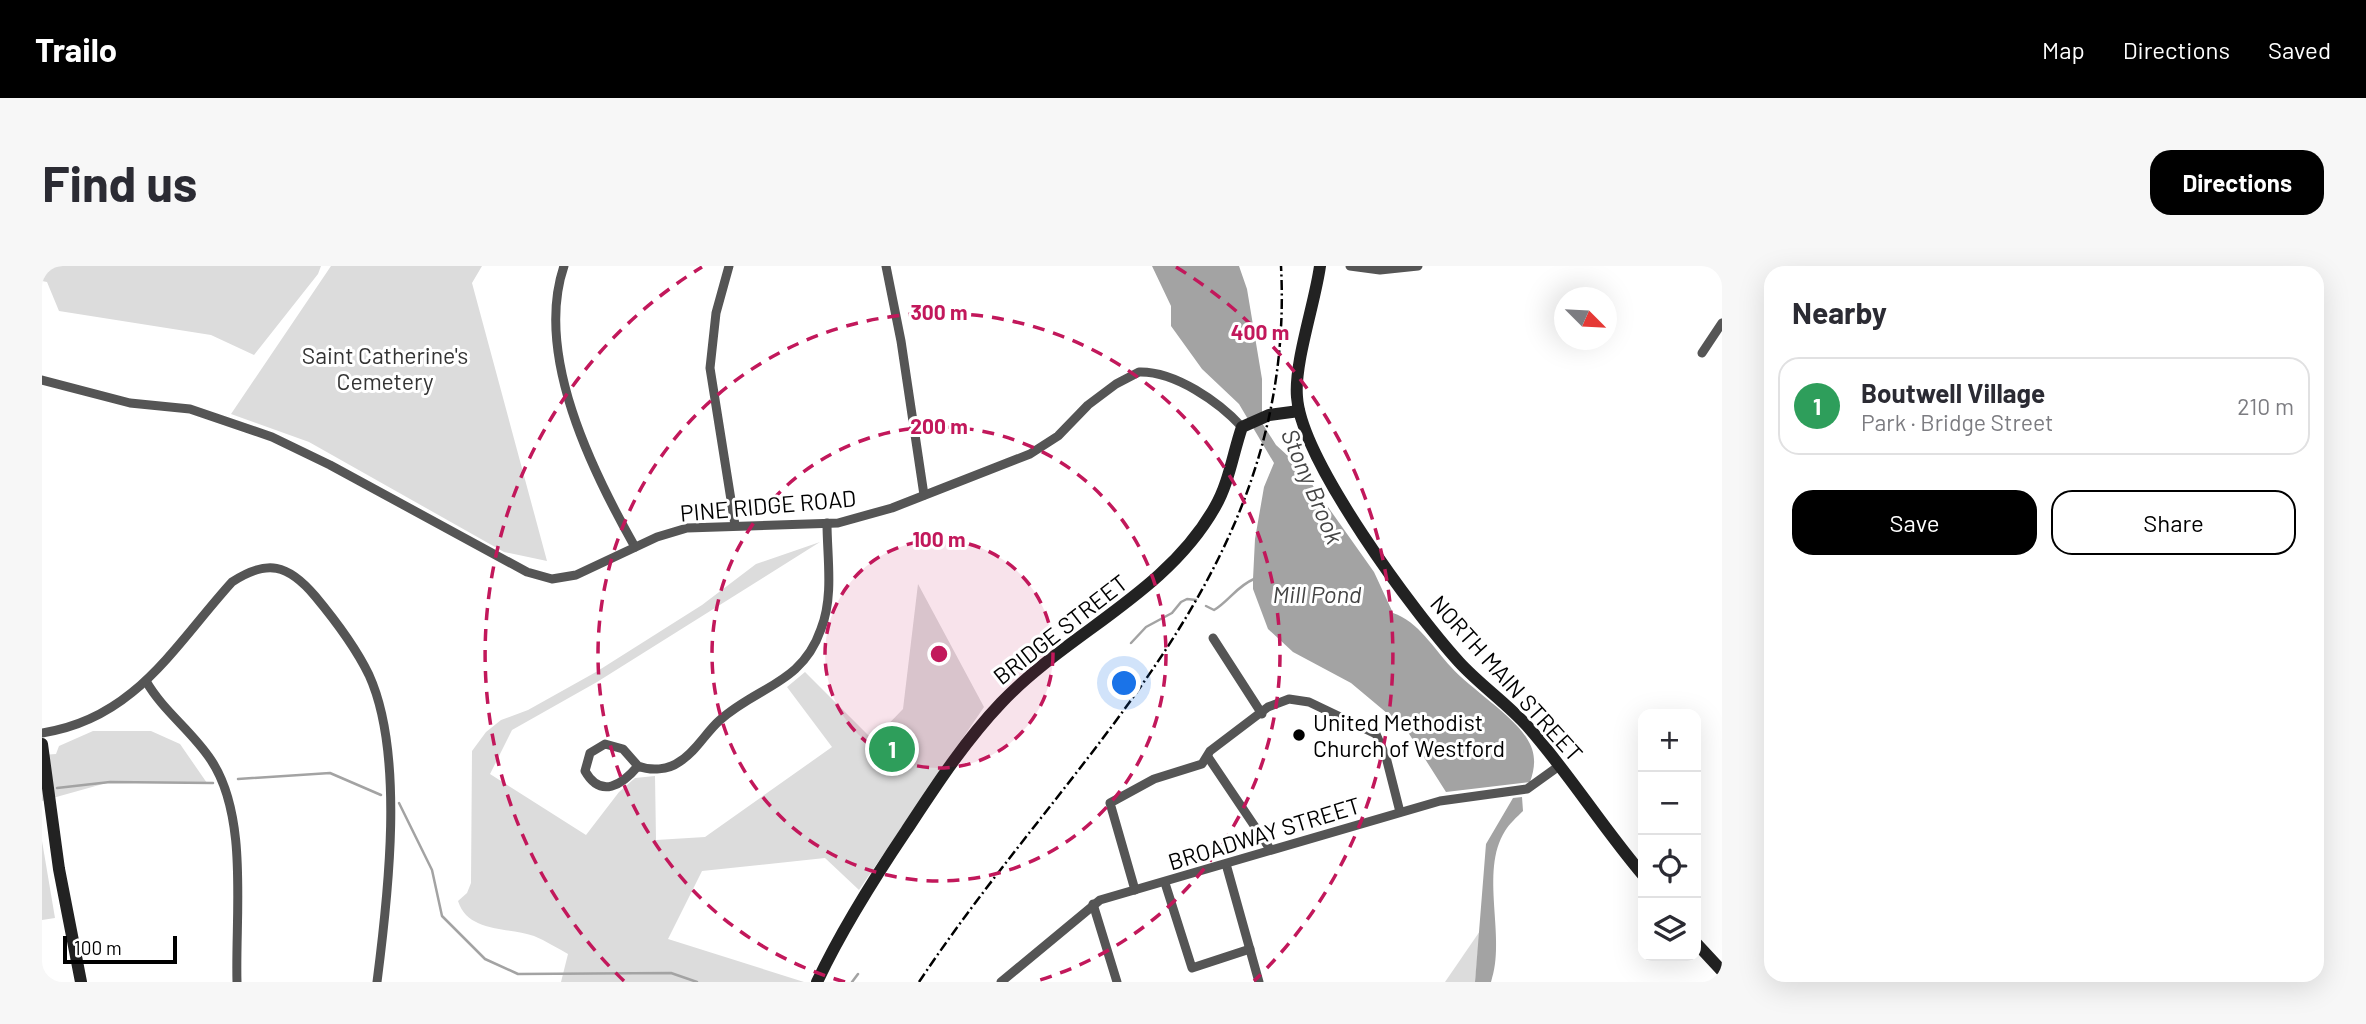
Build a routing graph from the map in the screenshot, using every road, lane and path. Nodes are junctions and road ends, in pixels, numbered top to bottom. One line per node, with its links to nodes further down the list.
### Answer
1 (564, 266): 15 (street)
2 (729, 266): 14 (street)
3 (886, 266): 12 (street)
4 (1320, 266): 10 (main road, NORTH MAIN STREET)
5 (1350, 266): 6 (street)
6 (1418, 266)
7 (1722, 323): 8 (street)
8 (1702, 353)
9 (42, 380): 15 (street, PINE RIDGE ROAD)
10 (1299, 411): 11 (main road); 23 (main road, NORTH MAIN STREET)
11 (1245, 425): 12 (street, PINE RIDGE ROAD); 37 (main road, BRIDGE STREET)
12 (924, 495): 13 (street, PINE RIDGE ROAD)
13 (827, 523): 14 (street, PINE RIDGE ROAD); 22 (street)
14 (735, 525): 15 (street, PINE RIDGE ROAD)
15 (635, 547)
16 (1213, 638): 18 (street)
17 (146, 681): 19 (street); 35 (street); 36 (street)
18 (1262, 714): 21 (street); 24 (street)
19 (42, 733)
20 (42, 744): 34 (main road)
21 (1208, 757): 25 (street); 29 (street)
22 (638, 766): 22 (street)
23 (1559, 766): 24 (street, BROADWAY STREET); 27 (main road, NORTH MAIN STREET)
24 (1400, 812): 25 (street, BROADWAY STREET)
25 (1270, 849): 26 (street, BROADWAY STREET)
26 (1226, 864): 28 (street, BROADWAY STREET); 32 (street)
27 (1638, 869)
28 (1165, 883): 29 (street, BROADWAY STREET); 32 (street)
29 (1135, 890): 30 (street, BROADWAY STREET)
30 (1093, 904): 38 (street, BROADWAY STREET); 39 (street)
31 (1701, 948): 33 (main road)
32 (1250, 949): 40 (street)
33 (1722, 971)
34 (80, 982)
35 (237, 982)
36 (377, 982)
37 (817, 982)
38 (1001, 982)
39 (1117, 982)
40 (1259, 982)

